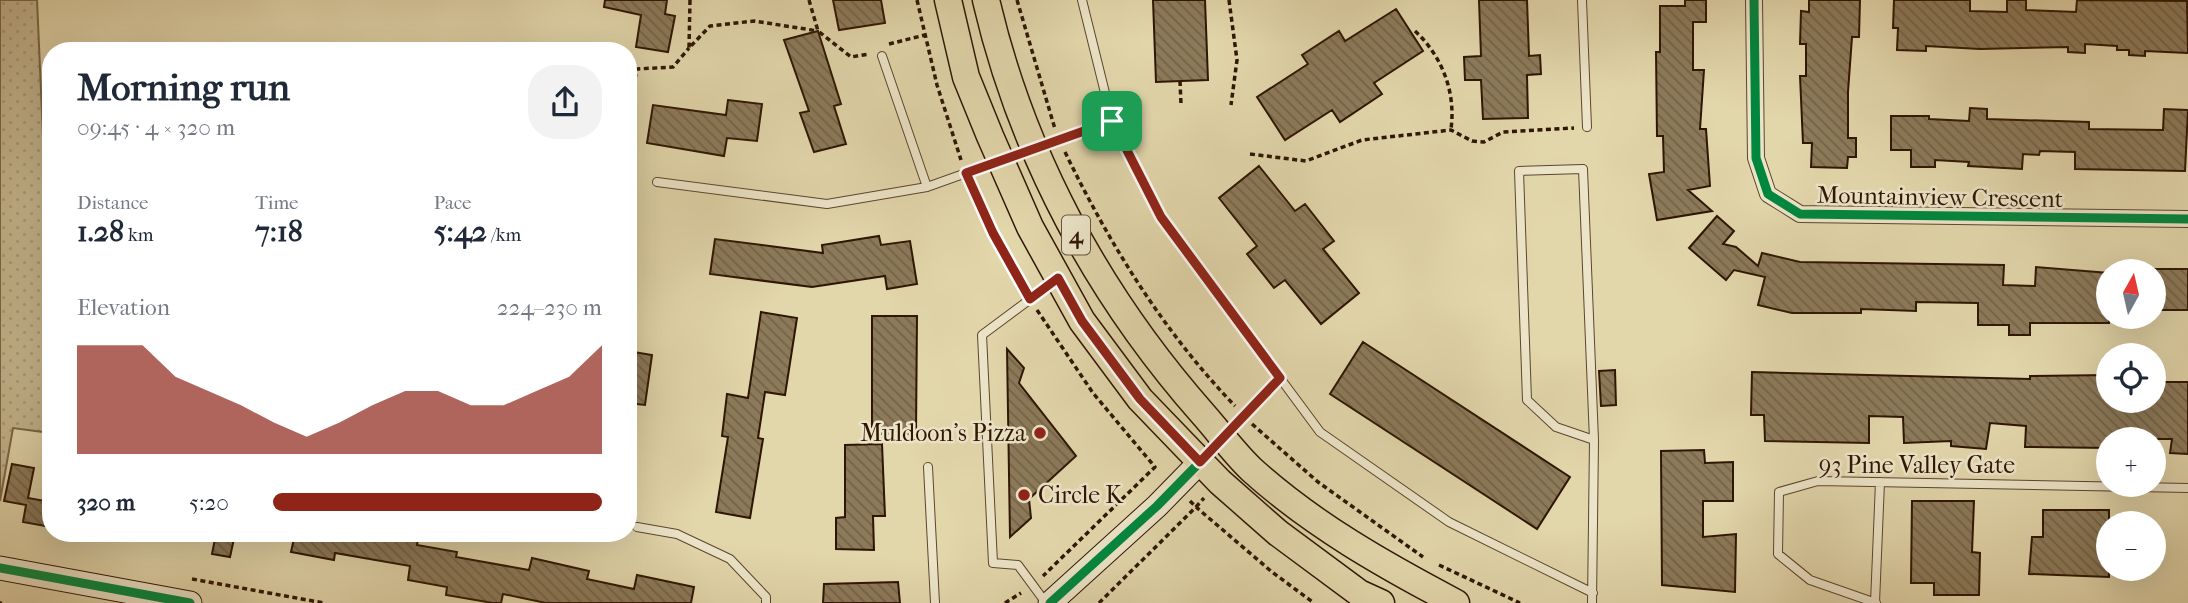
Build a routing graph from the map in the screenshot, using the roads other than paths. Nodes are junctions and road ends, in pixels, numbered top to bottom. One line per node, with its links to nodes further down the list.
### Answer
1 (948, 0): 10 (main road, 4)
2 (986, 0): 9 (main road, 4)
3 (1082, 0): 7 (lane)
4 (1582, 0): 8 (lane)
5 (1754, 0): 13 (street, Mountainview Crescent)
6 (882, 56): 12 (lane)
7 (1112, 121): 9 (lane); 15 (lane)
8 (1587, 127)
9 (1046, 143): 10 (lane); 16 (main road, 4)
10 (1000, 161): 12 (lane); 14 (main road, 4)
11 (657, 182): 12 (lane)
12 (927, 187)
13 (2188, 219)
14 (1058, 278): 18 (main road, 4); 28 (lane)
15 (1280, 378): 16 (lane); 24 (lane)
16 (1224, 438): 18 (lane); 30 (main road, 4)
17 (1594, 440): 17 (lane); 24 (lane)
18 (1200, 462): 28 (street); 29 (main road, 4)
19 (928, 467): 27 (lane)
20 (1880, 482): 21 (lane, 93 Pine Valley Gate); 31 (lane); 31 (lane, 93 Pine Valley Gate)
21 (2188, 488)
22 (637, 527): 26 (lane)
23 (0, 568): 25 (street)
24 (1592, 598)
25 (190, 603)
26 (766, 603)
27 (935, 603)
28 (1048, 603)
29 (1381, 603)
30 (1456, 603)
31 (1875, 603)

